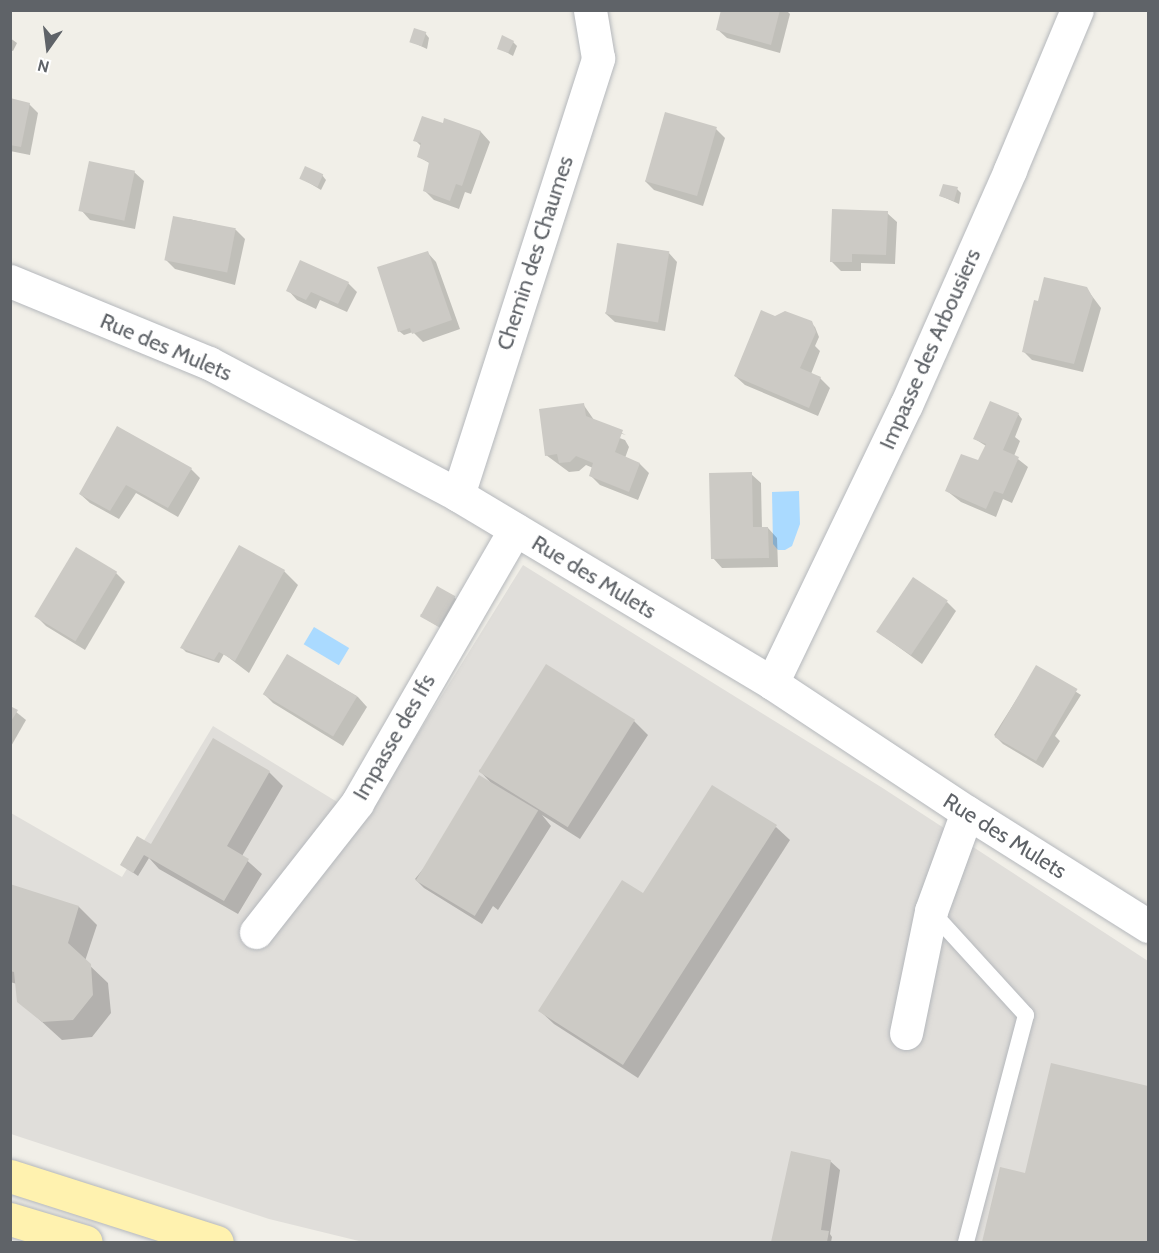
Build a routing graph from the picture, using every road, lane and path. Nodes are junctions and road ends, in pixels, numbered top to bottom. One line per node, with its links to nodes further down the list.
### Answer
1 (590, 10): 4 (street, Chemin des Chaumes)
2 (1077, 10): 6 (street, Impasse des Arbousiers)
3 (10, 281): 4 (street, Rue des Mulets)
4 (458, 495): 5 (street, Rue des Mulets)
5 (514, 529): 6 (street, Rue des Mulets); 10 (street, Impasse des Ifs)
6 (772, 683): 7 (street, Rue des Mulets)
7 (967, 812): 8 (street); 9 (street, Rue des Mulets)
8 (931, 911): 11 (street); 16 (lane)
9 (1149, 926)
10 (256, 932)
11 (906, 1033)
12 (10, 1176): 15 (main road)
13 (10, 1219): 14 (main road)
14 (86, 1242)
15 (217, 1242)
16 (966, 1242)

